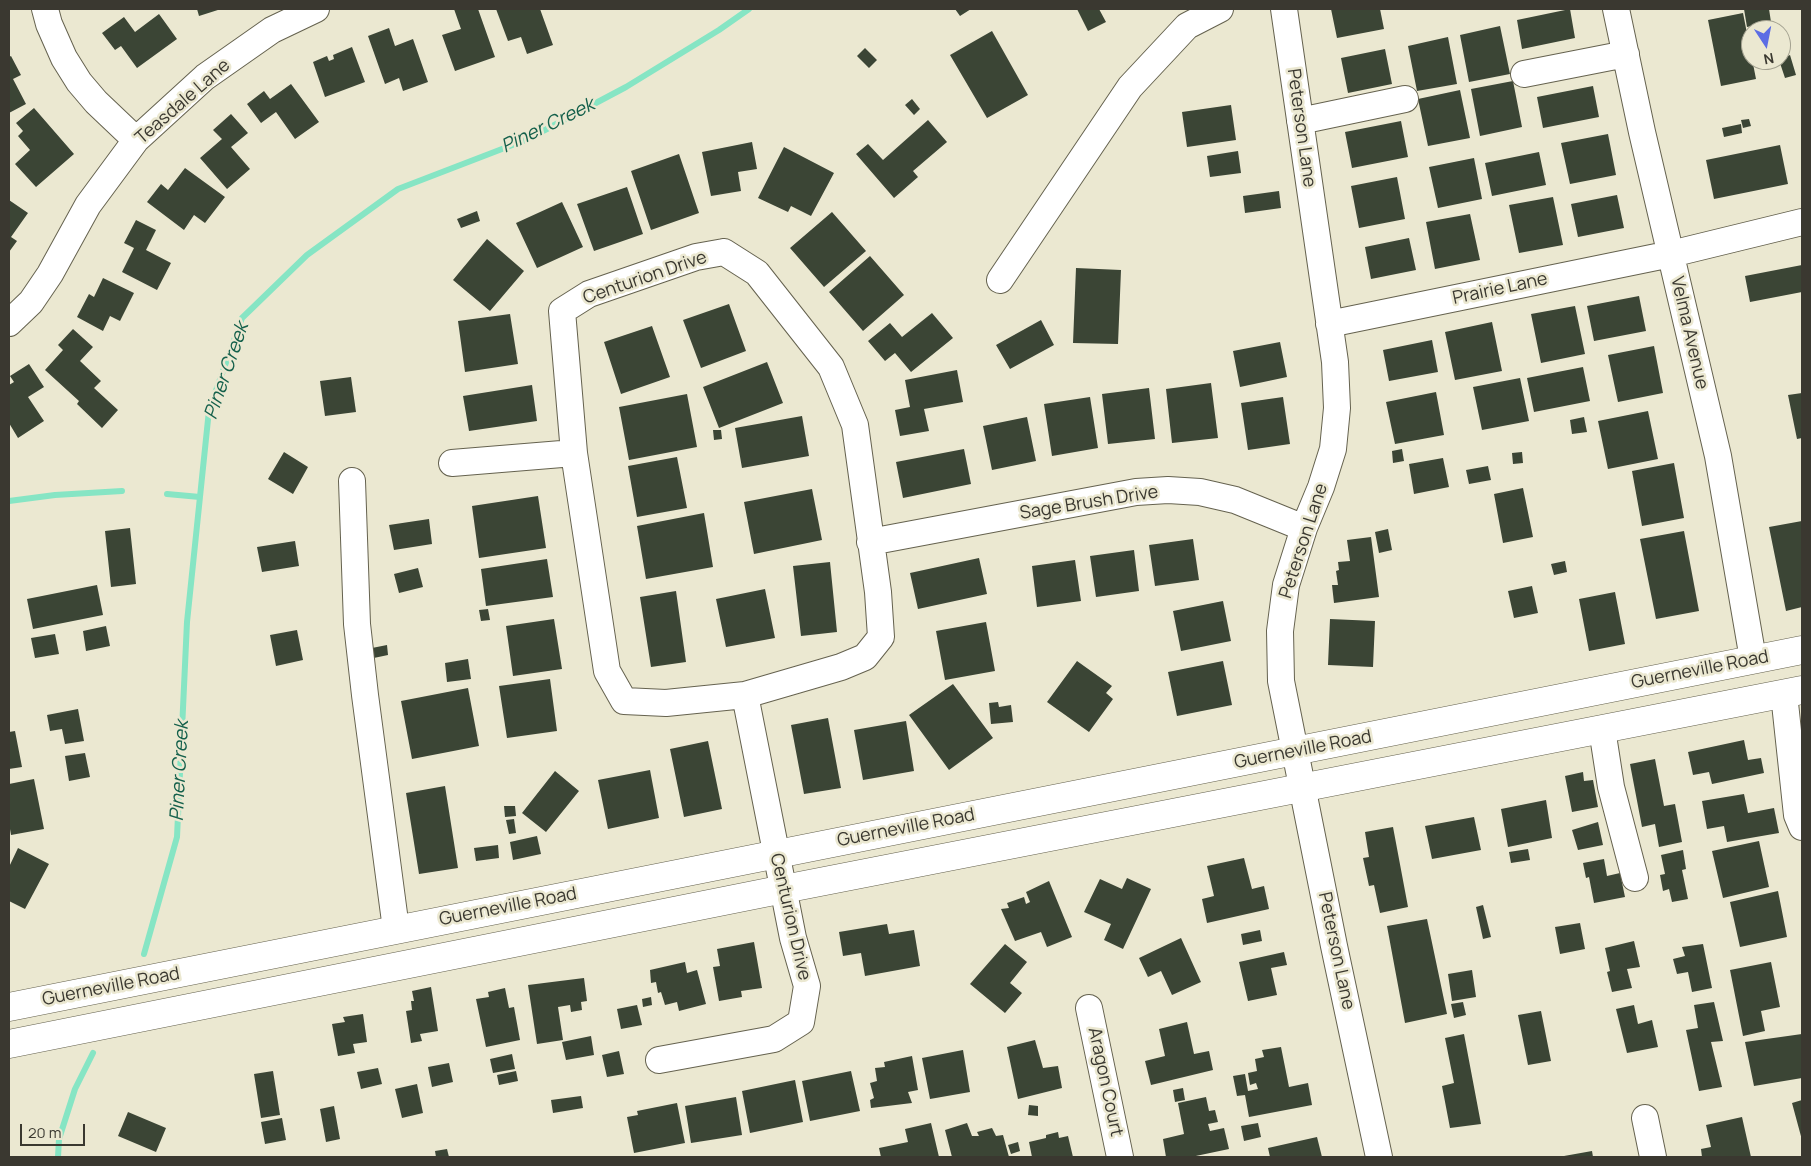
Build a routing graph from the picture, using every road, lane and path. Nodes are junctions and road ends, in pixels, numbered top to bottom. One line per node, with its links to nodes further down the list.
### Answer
1 (45, 9): 10 (street)
2 (316, 9): 10 (street, Teasdale Lane)
3 (1220, 9): 13 (street)
4 (1284, 9): 9 (street, Peterson Lane)
5 (1616, 9): 6 (street, Velma Avenue)
6 (1626, 54): 7 (street); 12 (street, Velma Avenue)
7 (1524, 74)
8 (1405, 99): 9 (street)
9 (1300, 121): 15 (street, Peterson Lane)
10 (136, 140): 14 (street, Teasdale Lane)
11 (1802, 222): 12 (street, Prairie Lane)
12 (1671, 254): 15 (street, Prairie Lane); 22 (street, Velma Avenue)
13 (1000, 280)
14 (9, 323)
15 (1329, 324): 19 (street, Peterson Lane)
16 (574, 453): 17 (street); 20 (street, Centurion Drive); 24 (street, Centurion Drive)
17 (452, 463)
18 (352, 481): 32 (street)
19 (1304, 528): 20 (street, Sage Brush Drive); 26 (street, Peterson Lane)
20 (870, 542): 24 (street, Centurion Drive)
21 (1802, 650): 22 (main road, Guerneville Road)
22 (1753, 659): 26 (main road, Guerneville Road)
23 (1793, 692): 25 (main road, Guerneville Road); 28 (street)
24 (745, 695): 29 (street, Centurion Drive)
25 (1602, 729): 27 (main road, Guerneville Road); 30 (street)
26 (1296, 751): 27 (street, Peterson Lane); 29 (main road, Guerneville Road)
27 (1303, 787): 31 (main road, Guerneville Road); 39 (street, Peterson Lane)
28 (1802, 827)
29 (776, 854): 31 (street, Centurion Drive); 32 (main road, Guerneville Road)
30 (1635, 878)
31 (784, 890): 35 (main road, Guerneville Road); 36 (street, Centurion Drive)
32 (396, 930): 33 (main road, Guerneville Road)
33 (9, 1007)
34 (1089, 1008): 38 (street, Aragon Court)
35 (9, 1044)
36 (659, 1060)
37 (1645, 1118): 40 (street)
38 (1120, 1157)
39 (1379, 1157)
40 (1653, 1157)

